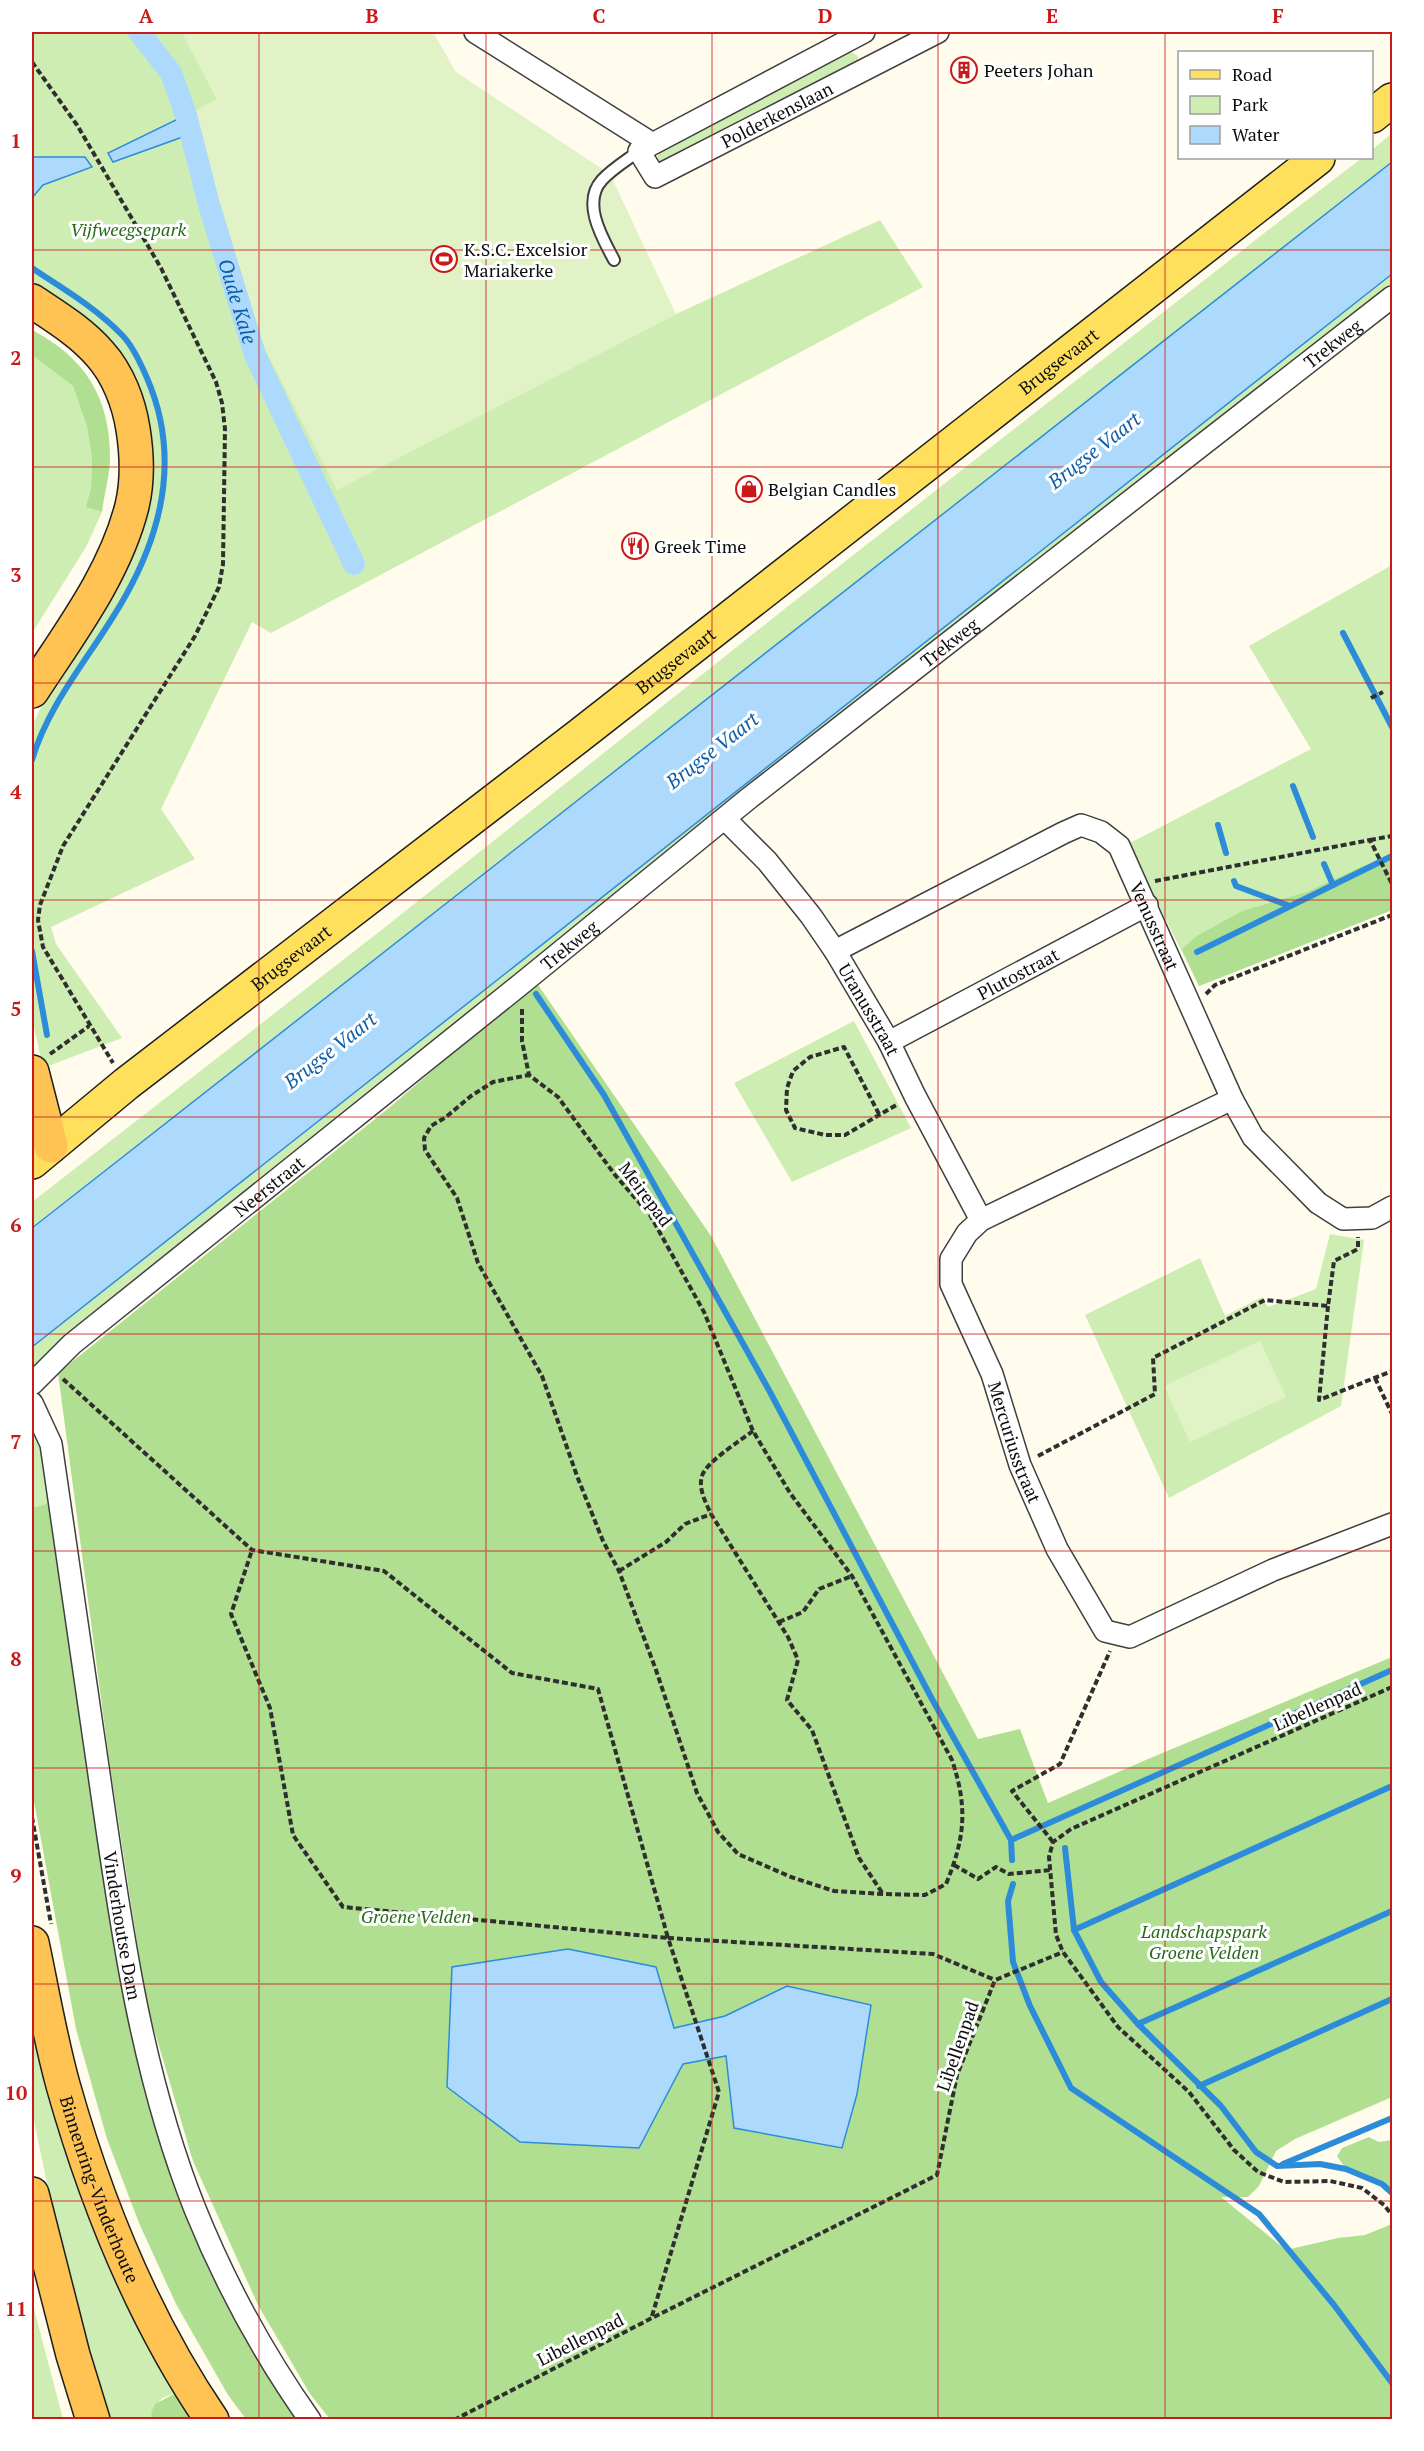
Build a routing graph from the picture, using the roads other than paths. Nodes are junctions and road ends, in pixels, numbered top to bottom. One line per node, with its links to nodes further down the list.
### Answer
1 (476, 32): 7 (street, Polderkenslaan)
2 (864, 32): 7 (street, Polderkenslaan)
3 (938, 32): 4 (street, Polderkenslaan)
4 (900, 40): 7 (street, Polderkenslaan)
5 (1392, 100): 6 (main road)
6 (1373, 114)
7 (645, 147): 9 (lane)
8 (1316, 159): 22 (main road, Brugsevaart)
9 (614, 260)
10 (1392, 297): 15 (street, Trekweg)
11 (32, 302): 14 (highway)
12 (32, 320): 13 (highway)
13 (32, 665)
14 (32, 691)
15 (725, 819): 17 (street, Uranusstraat); 18 (street, Trekweg)
16 (1147, 904): 17 (street, Venusstraat); 19 (street, Plutostraat); 21 (street, Venusstraat)
17 (835, 951): 19 (street, Uranusstraat)
18 (516, 988): 25 (street, Neerstraat)
19 (889, 1042): 24 (street, Uranusstraat)
20 (32, 1072): 22 (highway)
21 (1232, 1099): 23 (street, Venusstraat); 24 (street, Mercuriusstraat)
22 (41, 1154)
23 (1392, 1207)
24 (981, 1220): 27 (street, Mercuriusstraat)
25 (32, 1384)
26 (32, 1403): 32 (street, Vinderhoutse Dam)
27 (1392, 1524)
28 (42, 1935): 31 (highway, Binnenring-Vinderhoute)
29 (32, 2194): 30 (highway)
30 (93, 2420)
31 (212, 2420)
32 (310, 2420)

